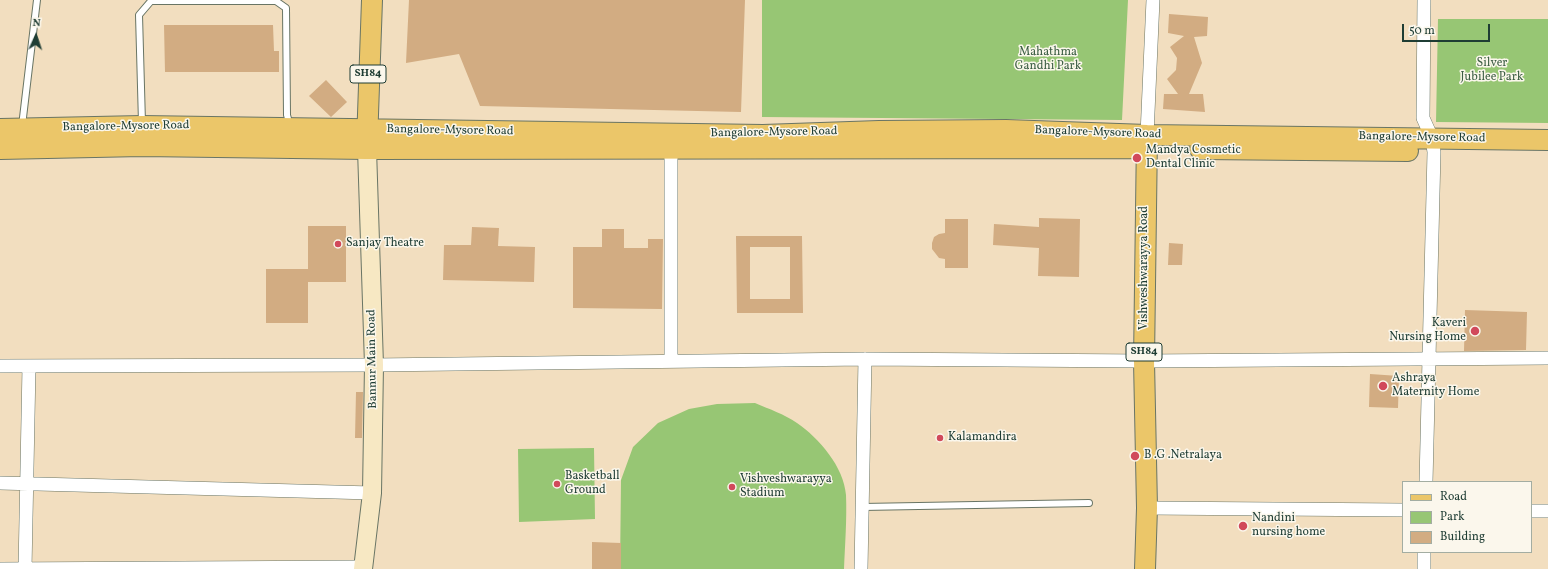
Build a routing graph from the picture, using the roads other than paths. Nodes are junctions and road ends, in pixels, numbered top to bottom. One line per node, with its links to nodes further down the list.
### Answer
1 (37, 0): 7 (lane)
2 (372, 0): 8 (main road, SH84)
3 (1153, 0): 11 (street)
4 (1424, 0): 12 (street)
5 (290, 127): 8 (main road, Bangalore-Mysore Road); 9 (main road, Bangalore-Mysore Road); 9 (lane)
6 (0, 129): 7 (main road, Bangalore-Mysore Road)
7 (22, 129): 9 (main road, Bangalore-Mysore Road)
8 (366, 129): 11 (main road, Bangalore-Mysore Road); 14 (main road, SH84)
9 (142, 136): 13 (main road, Bangalore-Mysore Road); 14 (main road, Bangalore-Mysore Road)
10 (1548, 140): 12 (main road, Bangalore-Mysore Road)
11 (1146, 142): 12 (main road, Bangalore-Mysore Road); 15 (main road, Bangalore-Mysore Road); 21 (main road, Vishweshwarayya Road / SH84)
12 (1433, 145): 16 (main road, Bangalore-Mysore Road); 19 (street)
13 (0, 148)
14 (367, 149): 15 (main road, Bangalore-Mysore Road); 22 (main road, Bannur Main Road)
15 (671, 149): 20 (street)
16 (1548, 153)
17 (1548, 358): 19 (street)
18 (865, 359): 20 (street); 21 (street); 30 (street)
19 (1429, 359): 21 (street); 25 (street)
20 (671, 361): 22 (street)
21 (1144, 361): 31 (main road, Vishweshwarayya Road / SH84)
22 (374, 365): 24 (street); 28 (main road, Bannur Main Road)
23 (0, 366): 24 (street)
24 (29, 367): 27 (street)
25 (1426, 481)
26 (0, 483): 27 (street)
27 (28, 484): 28 (street); 38 (street)
28 (372, 493): 36 (main road, Bannur Main Road)
29 (1089, 503): 30 (lane)
30 (862, 507): 39 (street)
31 (1147, 508): 32 (street); 40 (main road, Vishweshwarayya Road / SH84)
32 (1402, 510)
33 (1532, 511): 34 (street)
34 (1548, 511)
35 (1424, 553): 41 (street)
36 (363, 568): 38 (street)
37 (0, 569): 38 (street)
38 (25, 569)
39 (861, 569)
40 (1145, 569)
41 (1424, 569)

